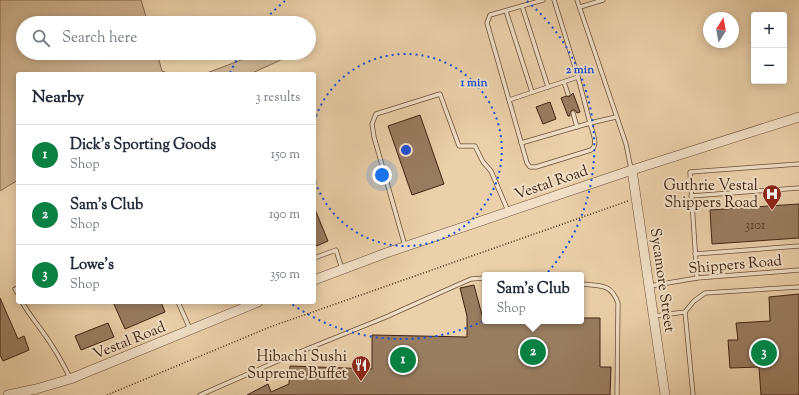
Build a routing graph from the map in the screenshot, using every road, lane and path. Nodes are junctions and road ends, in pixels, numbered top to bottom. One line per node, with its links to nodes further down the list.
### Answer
1 (543, 0): 5 (lane)
2 (554, 0): 8 (lane)
3 (577, 0): 6 (lane)
4 (603, 0): 6 (lane)
5 (522, 6): 7 (lane); 10 (lane)
6 (580, 7): 15 (lane)
7 (506, 11): 11 (lane); 13 (lane)
8 (578, 77): 9 (lane); 17 (lane)
9 (564, 82): 10 (lane); 12 (lane)
10 (548, 87): 11 (lane)
11 (532, 92): 13 (lane)
12 (568, 94)
13 (509, 100): 19 (lane)
14 (573, 113): 18 (lane)
15 (616, 117): 17 (lane); 21 (lane)
16 (799, 117): 21 (street, Vestal Road)
17 (590, 123): 18 (lane); 19 (lane)
18 (577, 127): 19 (lane)
19 (521, 143)
20 (799, 164): 23 (lane)
21 (632, 170): 25 (street, Vestal Road); 36 (street, Sycamore Street)
22 (799, 188): 23 (lane)
23 (691, 196): 28 (lane)
24 (628, 201): 46 (path)
25 (509, 211): 27 (street, Vestal Road); 27 (lane)
26 (799, 246): 28 (lane)
27 (405, 247): 30 (street, Vestal Road)
28 (696, 254): 33 (lane)
29 (316, 257): 30 (lane)
30 (342, 270): 34 (street, Vestal Road)
31 (799, 270): 33 (lane, Shippers Road)
32 (482, 278): 47 (lane)
33 (697, 278): 36 (lane, Shippers Road)
34 (316, 279)
35 (584, 284): 48 (lane)
36 (650, 286): 42 (street, Sycamore Street)
37 (799, 287): 41 (lane)
38 (23, 304): 44 (lane)
39 (179, 304): 43 (lane)
40 (253, 304): 43 (street, Vestal Road)
41 (685, 312): 42 (lane); 50 (lane)
42 (654, 316): 49 (street, Sycamore Street)
43 (190, 330): 44 (street, Vestal Road)
44 (70, 379): 45 (street, Vestal Road)
45 (8, 395)
46 (107, 395)
47 (200, 395)
48 (617, 395)
49 (665, 395)
50 (693, 395)

